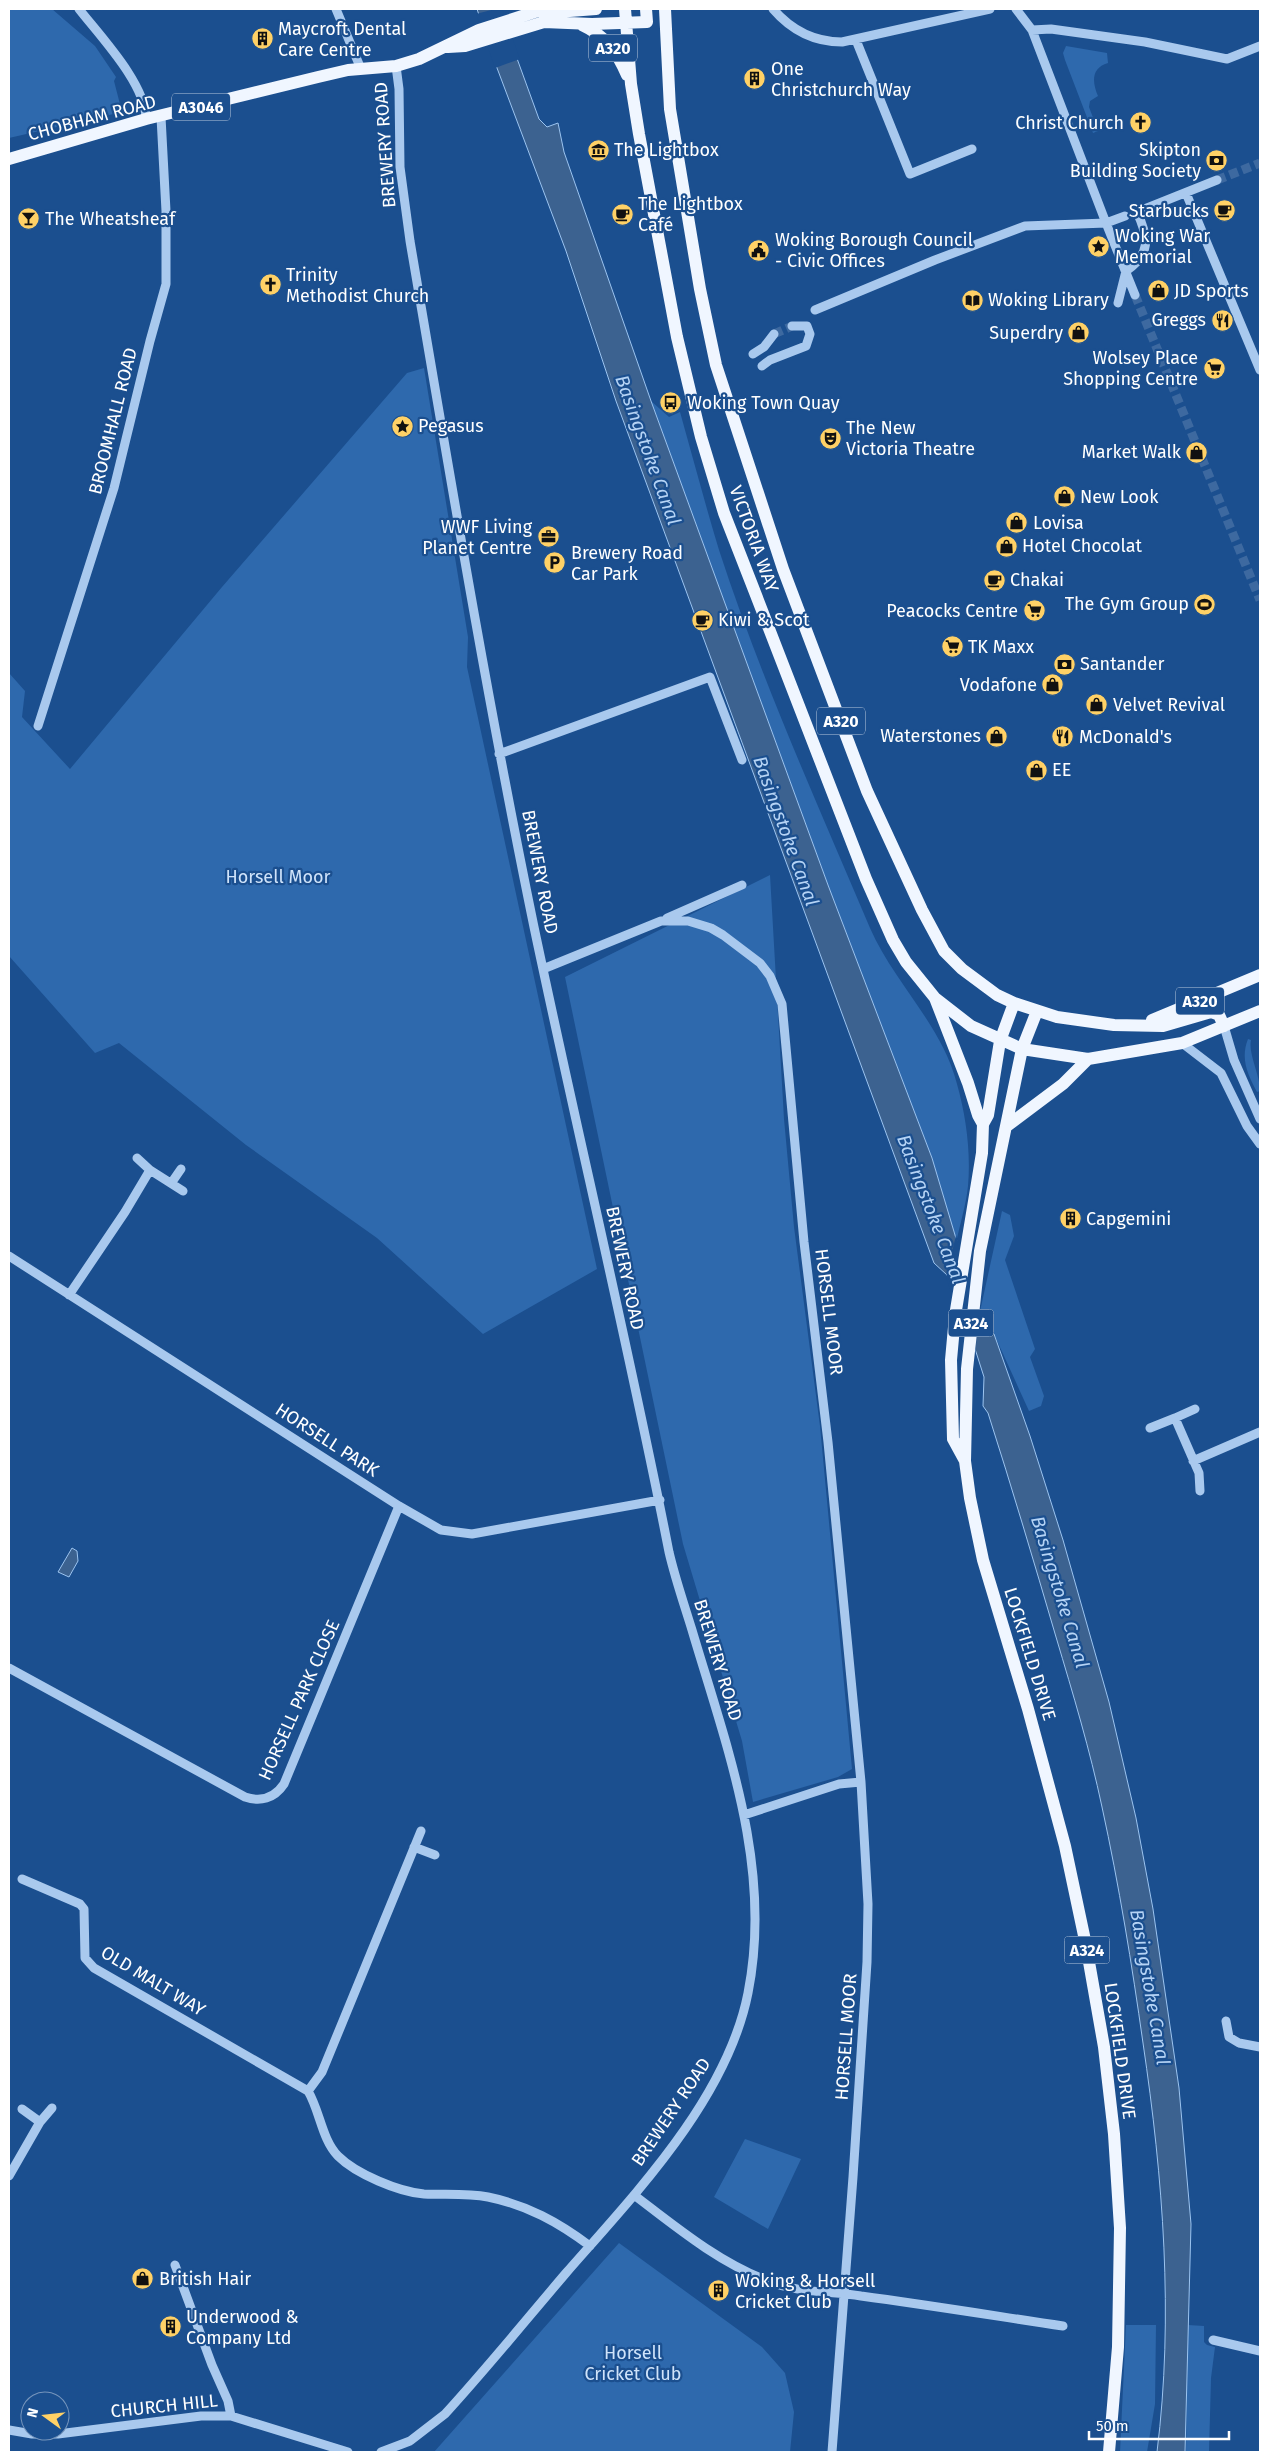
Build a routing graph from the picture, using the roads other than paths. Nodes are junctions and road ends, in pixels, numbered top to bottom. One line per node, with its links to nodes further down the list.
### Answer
1 (79, 9): 21 (street)
2 (336, 9): 18 (street)
3 (596, 9): 10 (main road, CHOBHAM ROAD / A3046)
4 (625, 9): 12 (main road, VICTORIA WAY / A320)
5 (646, 9): 12 (main road)
6 (665, 9): 47 (main road, VICTORIA WAY / A320)
7 (773, 9): 15 (street)
8 (990, 9): 15 (street)
9 (1016, 9): 14 (street)
10 (539, 11): 11 (main road, CHOBHAM ROAD / A3046)
11 (519, 22): 13 (main road, CHOBHAM ROAD / A320); 17 (main road, CHOBHAM ROAD / A3046)
12 (626, 23): 13 (main road, CHOBHAM ROAD); 19 (main road, VICTORIA WAY / A320)
13 (580, 24): 19 (main road, CHOBHAM ROAD / A320)
14 (1032, 30): 16 (street); 27 (street)
15 (856, 40): 22 (street)
16 (1260, 46)
17 (396, 66): 18 (main road, CHOBHAM ROAD / A3046); 40 (street, BREWERY ROAD)
18 (361, 68): 20 (main road, CHOBHAM ROAD / A3046)
19 (631, 84): 46 (main road, VICTORIA WAY / A320)
20 (161, 117): 21 (main road, CHOBHAM ROAD / A3046); 39 (street, BROOMHALL ROAD)
21 (146, 119): 23 (main road, CHOBHAM ROAD / A3046)
22 (972, 149)
23 (9, 159)
24 (1217, 180): 25 (street)
25 (1186, 193): 28 (street); 38 (street)
26 (1125, 216): 27 (street)
27 (1106, 223): 28 (street); 31 (street)
28 (1126, 271): 29 (street); 30 (street)
29 (1135, 295)
30 (1118, 304)
31 (815, 310)
32 (792, 326): 36 (street)
33 (774, 334): 34 (street)
34 (764, 347): 35 (street); 36 (street)
35 (753, 354)
36 (770, 360): 37 (street)
37 (762, 366)
38 (1260, 370)
39 (38, 726)
40 (499, 754): 41 (street); 44 (street, BREWERY ROAD)
41 (742, 760)
42 (742, 885): 43 (street, HORSELL MOOR)
43 (661, 921): 44 (street, HORSELL MOOR); 77 (street, HORSELL MOOR)
44 (543, 969): 74 (street, BREWERY ROAD)
45 (1260, 975): 50 (main road, VICTORIA WAY / A320)
46 (935, 998): 52 (main road, VICTORIA WAY / A320); 57 (main road, LOCKFIELD DRIVE / A324)
47 (1014, 1003): 48 (main road, VICTORIA WAY / A320); 52 (main road, LOCKFIELD DRIVE / A324)
48 (1037, 1011): 50 (main road, VICTORIA WAY / A320); 54 (main road, LOCKFIELD DRIVE / A324)
49 (1260, 1011): 51 (main road, VICTORIA WAY / A320)
50 (1138, 1024): 51 (main road, VICTORIA WAY)
51 (1224, 1026): 53 (main road, VICTORIA WAY / A320); 56 (street)
52 (1000, 1041): 54 (main road, VICTORIA WAY / A320); 57 (main road, LOCKFIELD DRIVE / A324)
53 (1182, 1043): 55 (main road, VICTORIA WAY / A320); 59 (street)
54 (1022, 1049): 55 (main road, VICTORIA WAY / A320); 58 (main road, LOCKFIELD DRIVE / A324)
55 (1088, 1060): 58 (main road)
56 (1260, 1119)
57 (983, 1124): 71 (main road, LOCKFIELD DRIVE / A324)
58 (1007, 1126): 71 (main road, LOCKFIELD DRIVE / A324)
59 (1260, 1144)
60 (137, 1158): 62 (street)
61 (181, 1169): 63 (street)
62 (150, 1170): 63 (street); 66 (street)
63 (172, 1182): 64 (street)
64 (183, 1191)
65 (9, 1256): 66 (street, HORSELL PARK)
66 (69, 1295): 75 (street, HORSELL PARK)
67 (1195, 1409): 68 (street)
68 (1175, 1418): 69 (street); 72 (street)
69 (1150, 1428)
70 (1260, 1432): 72 (street)
71 (965, 1461): 102 (main road, LOCKFIELD DRIVE / A324)
72 (1193, 1461): 73 (street)
73 (1200, 1491)
74 (660, 1500): 75 (street, HORSELL PARK); 78 (street, BREWERY ROAD)
75 (399, 1506): 76 (street, HORSELL PARK CLOSE)
76 (9, 1668)
77 (861, 1782): 78 (street); 93 (street, HORSELL MOOR)
78 (744, 1816): 90 (street, BREWERY ROAD)
79 (421, 1831): 80 (street)
80 (414, 1847): 81 (street); 85 (street)
81 (435, 1855)
82 (22, 1879): 85 (street, OLD MALT WAY)
83 (1226, 2021): 84 (street)
84 (1260, 2047)
85 (308, 2091): 91 (street)
86 (52, 2108): 88 (street)
87 (22, 2109): 88 (street)
88 (40, 2122): 89 (street)
89 (9, 2176)
90 (634, 2196): 91 (street, BREWERY ROAD); 93 (street)
91 (590, 2246): 100 (street, BREWERY ROAD)
92 (175, 2265): 97 (street)
93 (844, 2294): 94 (street); 101 (street, HORSELL MOOR)
94 (1063, 2326)
95 (1213, 2340): 96 (street)
96 (1260, 2352)
97 (231, 2416): 98 (street, CHURCH HILL); 99 (street, CHURCH HILL)
98 (9, 2430)
99 (348, 2452)
100 (381, 2452)
101 (832, 2452)
102 (1109, 2452)

